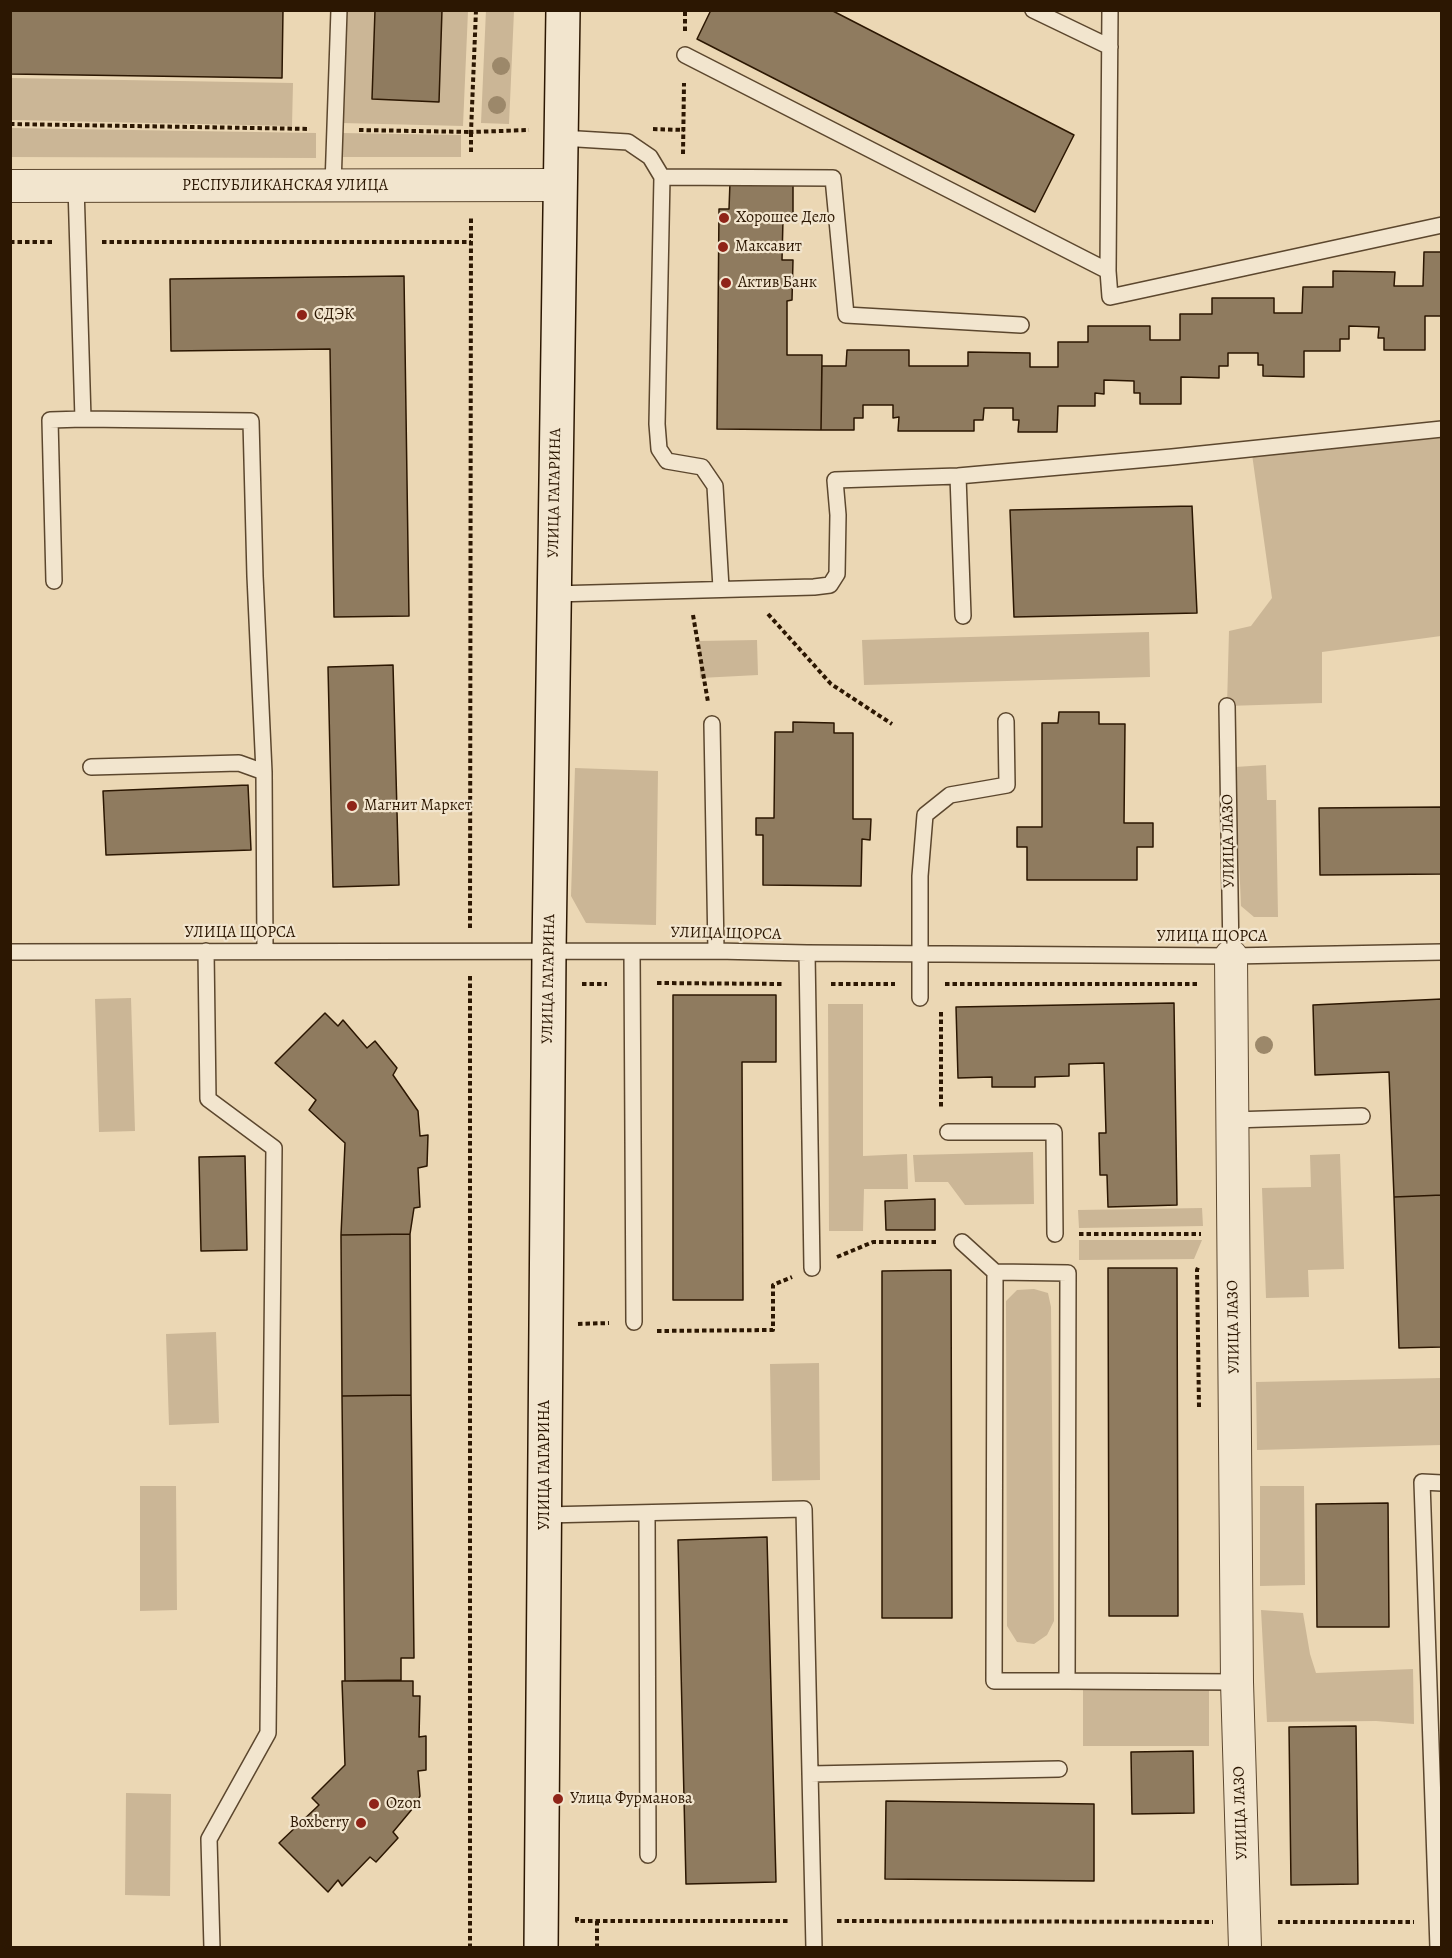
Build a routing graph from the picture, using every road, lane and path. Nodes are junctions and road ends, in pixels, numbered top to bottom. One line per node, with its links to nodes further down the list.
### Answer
1 (339, 10): 9 (lane)
2 (476, 10): 10 (path)
3 (563, 10): 11 (main road, УЛИЦА ГАГАРИНА)
4 (1033, 10): 6 (lane)
5 (1110, 10): 6 (lane)
6 (1110, 47): 22 (lane)
7 (685, 55): 22 (lane)
8 (10, 124): 9 (path)
9 (335, 129): 10 (path); 13 (lane)
10 (471, 132): 11 (path); 14 (path)
11 (561, 133): 12 (lane); 15 (main road, УЛИЦА ГАГАРИНА)
12 (662, 177): 23 (lane); 28 (lane)
13 (333, 185): 14 (street, РЕСПУБЛИКАНСКАЯ УЛИЦА); 17 (street, РЕСПУБЛИКАНСКАЯ УЛИЦА)
14 (471, 185): 15 (street, РЕСПУБЛИКАНСКАЯ УЛИЦА); 21 (path)
15 (560, 185): 31 (main road, УЛИЦА ГАГАРИНА)
16 (10, 186): 17 (street, РЕСПУБЛИКАНСКАЯ УЛИЦА)
17 (76, 186): 20 (lane)
18 (1442, 225): 22 (lane)
19 (10, 242): 20 (path)
20 (78, 242): 21 (path); 24 (lane)
21 (471, 242): 41 (path)
22 (1108, 271)
23 (1022, 325)
24 (83, 419): 27 (lane); 38 (lane)
25 (1442, 429): 26 (lane)
26 (958, 476): 29 (lane); 32 (lane)
27 (54, 581)
28 (721, 588): 29 (lane); 30 (lane)
29 (745, 588): 36 (path)
30 (689, 590): 31 (lane); 35 (path)
31 (554, 594): 42 (main road, УЛИЦА ГАГАРИНА)
32 (963, 616)
33 (1227, 706): 49 (lane, УЛИЦА ЛАЗО)
34 (1006, 721): 48 (lane)
35 (712, 724): 43 (lane)
36 (892, 724)
37 (91, 767): 38 (lane)
38 (264, 772): 40 (lane)
39 (206, 951): 40 (lane, УЛИЦА ЩОРСА); 44 (lane, УЛИЦА ЩОРСА); 82 (lane)
40 (265, 951): 41 (lane, УЛИЦА ЩОРСА)
41 (470, 951): 42 (lane, УЛИЦА ЩОРСА); 83 (path)
42 (549, 951): 45 (lane, УЛИЦА ЩОРСА); 70 (main road, УЛИЦА ГАГАРИНА)
43 (716, 951): 45 (lane, УЛИЦА ЩОРСА); 47 (lane, УЛИЦА ЩОРСА)
44 (10, 952)
45 (632, 952): 50 (lane)
46 (1442, 952): 49 (lane, УЛИЦА ЩОРСА)
47 (807, 953): 48 (lane, УЛИЦА ЩОРСА); 51 (lane)
48 (919, 954): 49 (lane, УЛИЦА ЩОРСА); 55 (lane)
49 (1231, 956): 57 (street, УЛИЦА ЛАЗО)
50 (632, 983): 51 (path); 54 (path); 66 (lane)
51 (808, 984): 55 (path); 64 (lane)
52 (940, 984): 53 (path); 55 (path); 58 (path)
53 (1208, 984)
54 (575, 985)
55 (919, 991)
56 (1362, 1116): 57 (lane)
57 (1232, 1120): 73 (street, УЛИЦА ЛАЗО)
58 (945, 1126): 59 (lane)
59 (1055, 1234)
60 (1072, 1234): 61 (path)
61 (1211, 1234)
62 (962, 1242): 64 (path); 65 (lane)
63 (1201, 1261): 67 (path)
64 (812, 1268): 66 (path)
65 (995, 1272): 72 (lane); 72 (lane)
66 (634, 1322)
67 (1199, 1411)
68 (1442, 1484): 71 (lane)
69 (647, 1513): 70 (lane); 75 (lane); 76 (lane)
70 (544, 1515): 84 (main road, УЛИЦА ГАГАРИНА)
71 (1435, 1668): 80 (lane)
72 (1067, 1681): 73 (lane)
73 (1237, 1682): 81 (street, УЛИЦА ЛАЗО)
74 (1059, 1768): 75 (lane)
75 (810, 1774): 79 (lane)
76 (648, 1855)
77 (577, 1909): 78 (path)
78 (597, 1921): 79 (path); 85 (path)
79 (814, 1921): 81 (path); 86 (lane)
80 (1437, 1922): 81 (path); 87 (lane)
81 (1245, 1935)
82 (212, 1947)
83 (470, 1947)
84 (541, 1947)
85 (597, 1947)
86 (814, 1947)
87 (1438, 1947)

